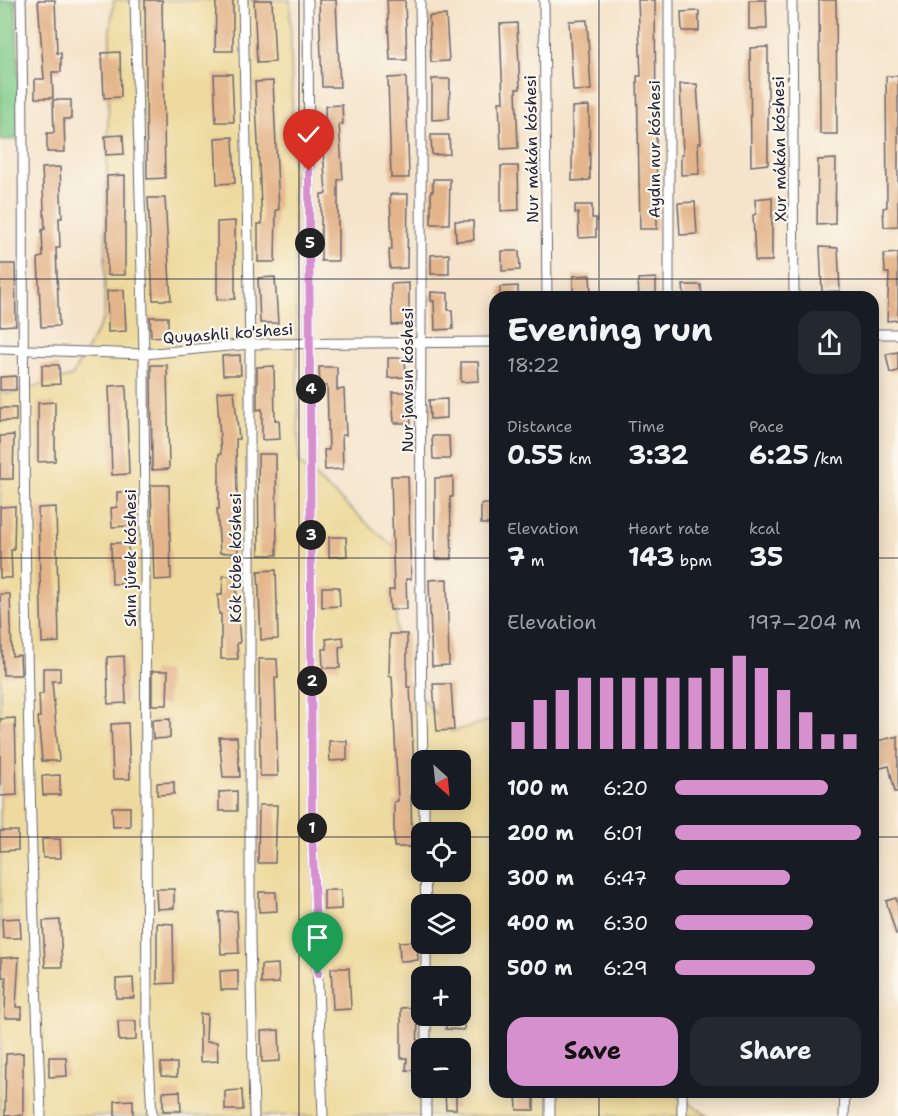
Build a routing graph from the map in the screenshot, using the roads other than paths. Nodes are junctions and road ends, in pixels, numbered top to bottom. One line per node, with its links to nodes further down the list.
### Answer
1 (21, 0): 19 (street)
2 (135, 0): 20 (street, Shın júrek kóshesi)
3 (243, 0): 17 (street, Kók tóbe kóshesi)
4 (308, 0): 14 (street)
5 (420, 0): 15 (street, Nur jawsın kóshesi)
6 (544, 0): 9 (street, Nur mákán kóshesi)
7 (669, 0): 10 (street, Aydın nur kóshesi)
8 (792, 0): 11 (street, Xur mákán kóshesi)
9 (547, 291)
10 (669, 291)
11 (794, 291)
12 (879, 334): 13 (street)
13 (898, 334)
14 (310, 342): 15 (street, Quyashli ko'shesi); 17 (street, Quyashli ko'shesi); 29 (street)
15 (422, 342): 16 (street, Quyashli ko'shesi); 21 (street, Nur jawsın kóshesi)
16 (489, 342)
17 (250, 344): 20 (street, Quyashli ko'shesi); 28 (street, Kók tóbe kóshesi)
18 (0, 348): 19 (street, Quyashli ko'shesi)
19 (24, 351): 20 (street, Quyashli ko'shesi); 26 (street)
20 (144, 354): 27 (street, Shın júrek kóshesi)
21 (423, 750)
22 (426, 1098): 30 (street)
23 (550, 1098): 31 (street)
24 (682, 1098): 32 (street)
25 (845, 1098): 33 (street)
26 (41, 1116)
27 (152, 1116)
28 (254, 1116)
29 (323, 1116)
30 (426, 1116)
31 (550, 1116)
32 (682, 1116)
33 (844, 1116)

